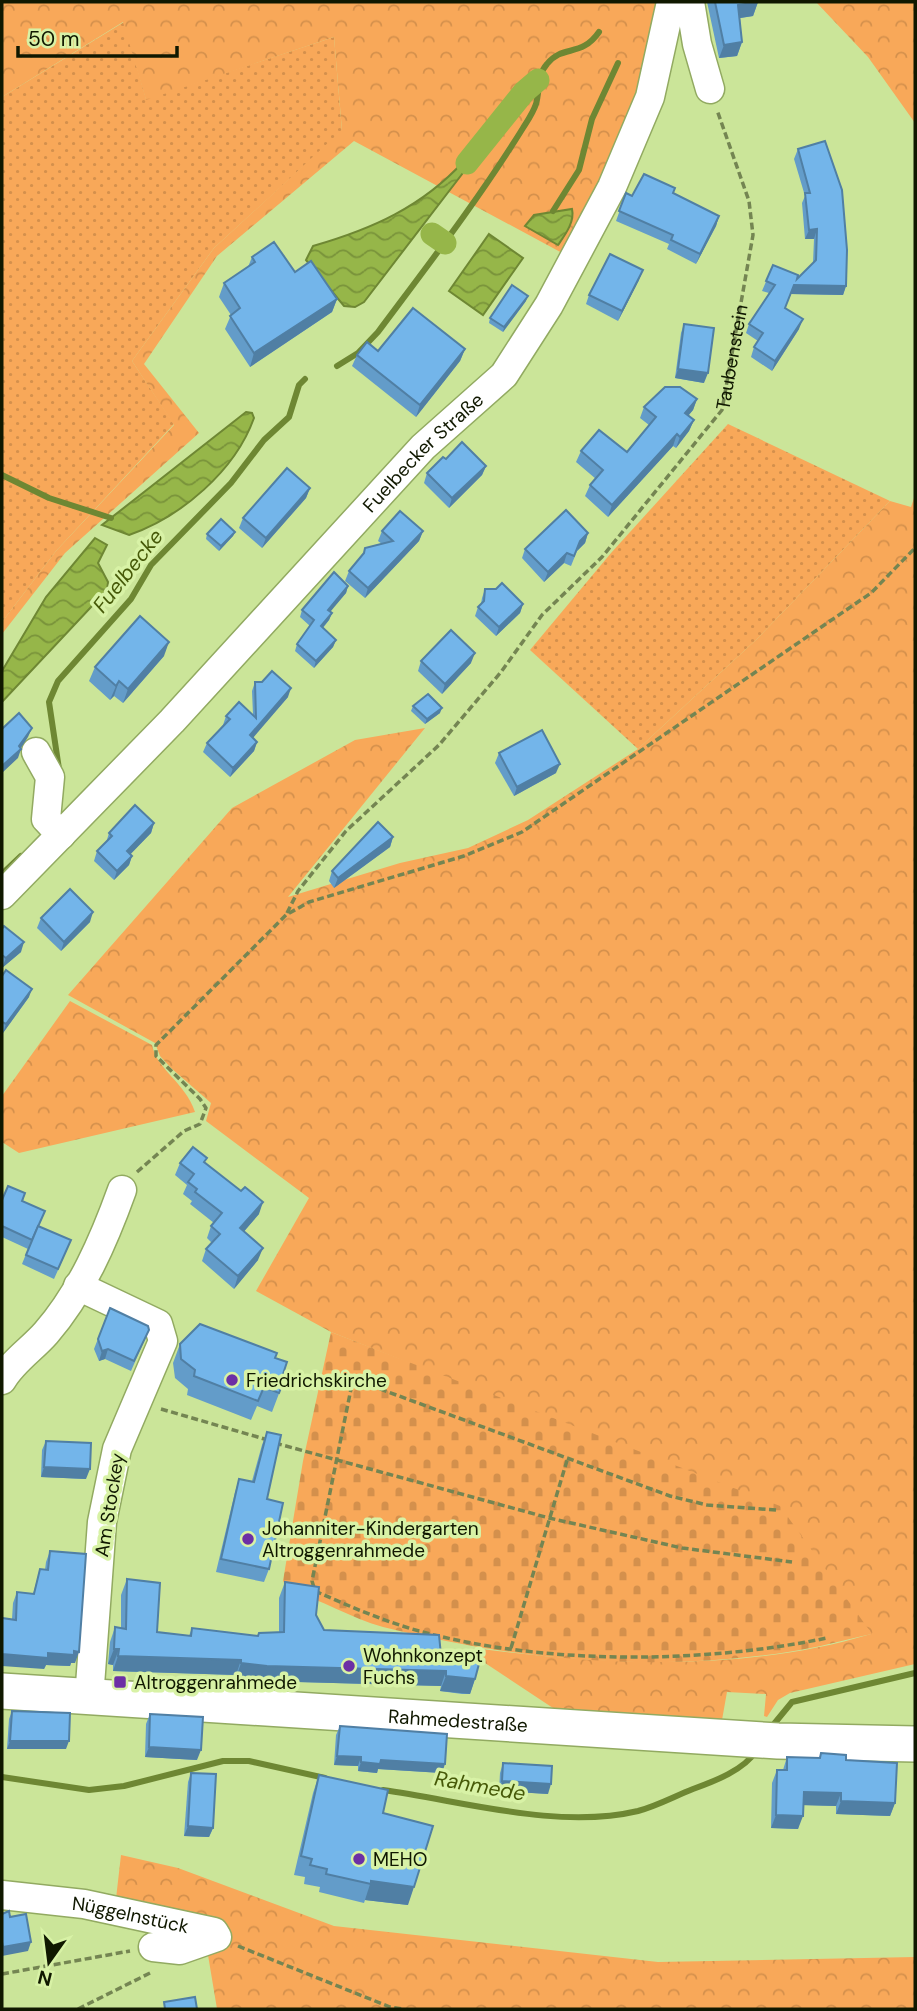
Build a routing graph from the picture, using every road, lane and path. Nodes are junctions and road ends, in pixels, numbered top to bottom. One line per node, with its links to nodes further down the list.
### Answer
1 (671, 2): 6 (street, Fuelbecker Straße)
2 (690, 2): 3 (street)
3 (710, 89): 8 (path, Taubenstein)
4 (915, 548): 8 (path)
5 (36, 752): 6 (street)
6 (61, 835): 7 (street, Fuelbecker Straße)
7 (2, 895)
8 (286, 915): 9 (path)
9 (122, 1190): 10 (street)
10 (78, 1286): 11 (street); 12 (street, Am Stockey)
11 (2, 1380)
12 (136, 1401): 14 (path); 21 (street, Am Stockey)
13 (568, 1457): 14 (path); 15 (path); 16 (path)
14 (335, 1460): 16 (path); 19 (path)
15 (776, 1510)
16 (549, 1518): 17 (path); 19 (path)
17 (792, 1562)
18 (827, 1638): 19 (path)
19 (512, 1648)
20 (2, 1692): 21 (main road, Rahmedestraße)
21 (89, 1699): 22 (main road, Rahmedestraße)
22 (915, 1744)
23 (2, 1895): 24 (street, Nüggelnstück)
24 (216, 1937): 25 (street, Nüggelnstück); 28 (path)
25 (167, 1948): 26 (path, Nüggelnstück); 27 (path, Nüggelnstück)
26 (2, 1974)
27 (78, 2009)
28 (403, 2009)

